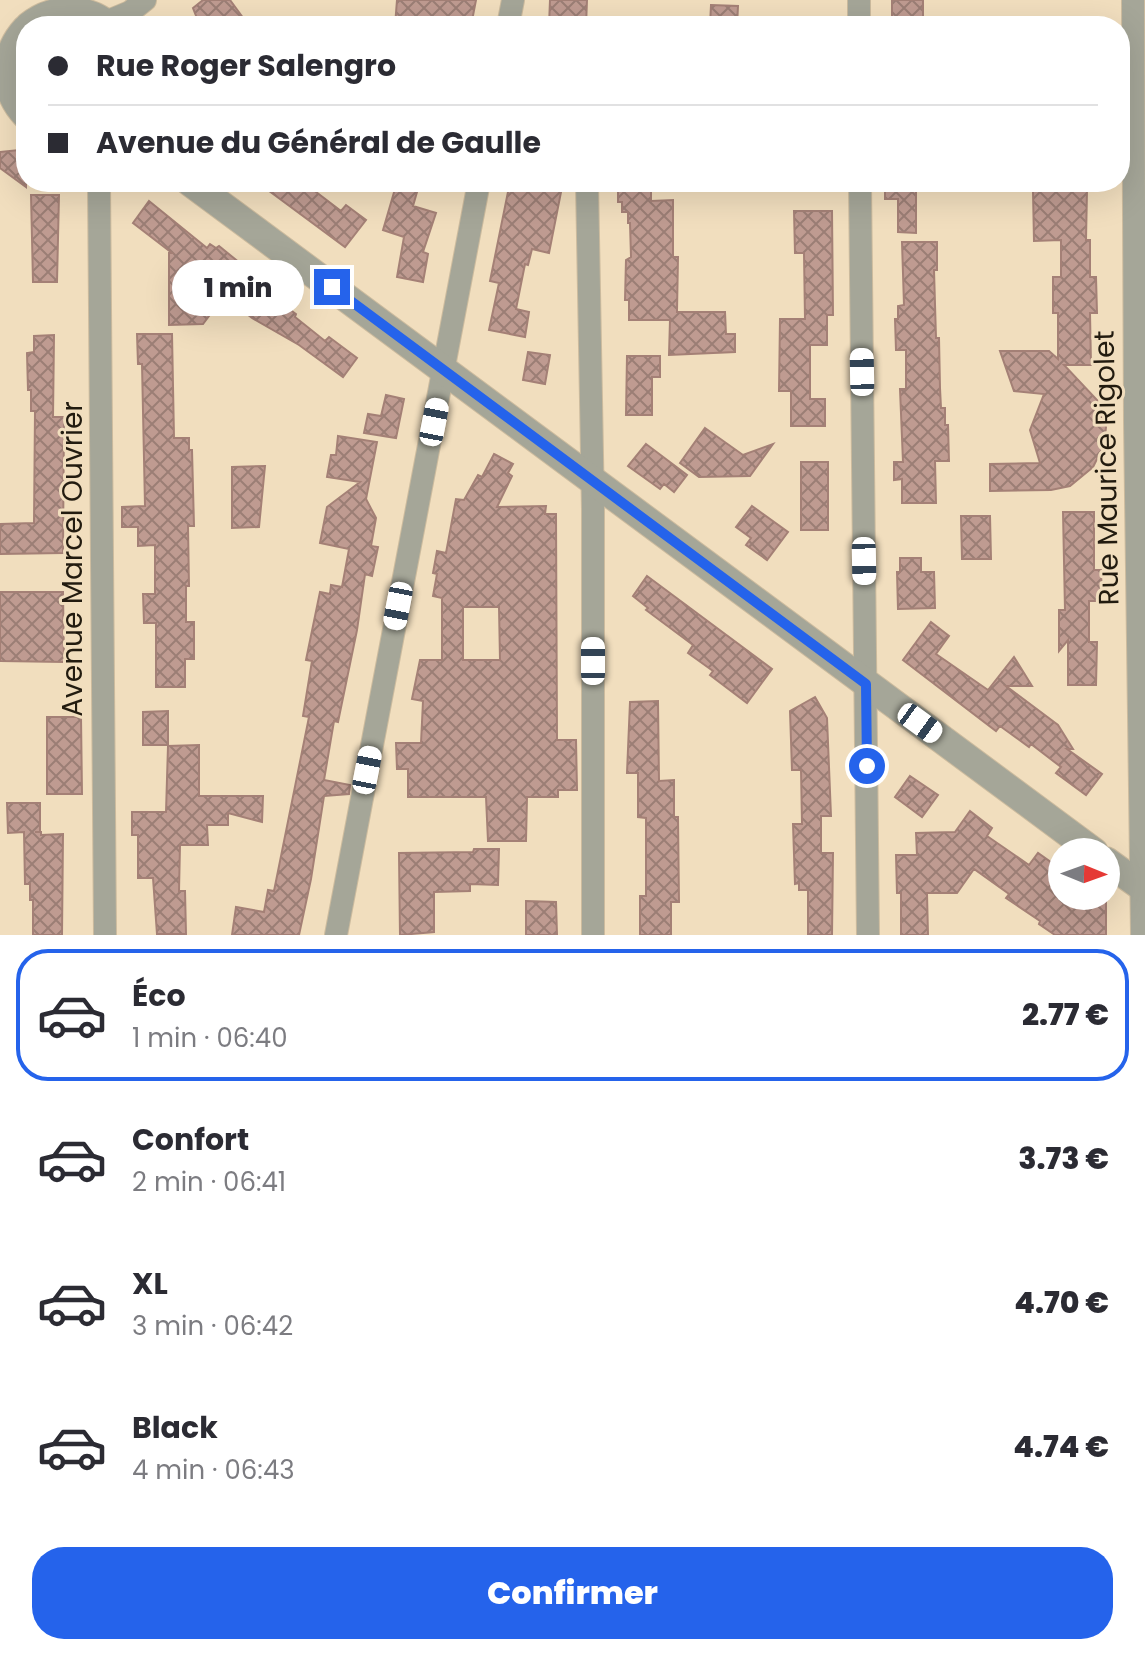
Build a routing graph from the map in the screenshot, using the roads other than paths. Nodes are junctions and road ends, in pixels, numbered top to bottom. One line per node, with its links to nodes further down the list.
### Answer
1 (145, 0): 4 (street)
2 (1133, 0): 5 (street, Rue Maurice Rigolet)
3 (45, 16): 4 (street)
4 (101, 16)
5 (1133, 115): 16 (street, Rue Maurice Rigolet)
6 (99, 192): 17 (street, Avenue Marcel Ouvrier)
7 (204, 192): 11 (street)
8 (477, 192): 11 (street)
9 (587, 192): 12 (street)
10 (860, 192): 13 (street)
11 (444, 370): 12 (street); 18 (street)
12 (591, 479): 13 (street); 19 (street)
13 (866, 684): 14 (street); 20 (street)
14 (1075, 838)
15 (1120, 871): 16 (street)
16 (1144, 888): 21 (street, Rue Maurice Rigolet)
17 (105, 935)
18 (336, 935)
19 (593, 935)
20 (868, 935)
21 (1142, 935)

